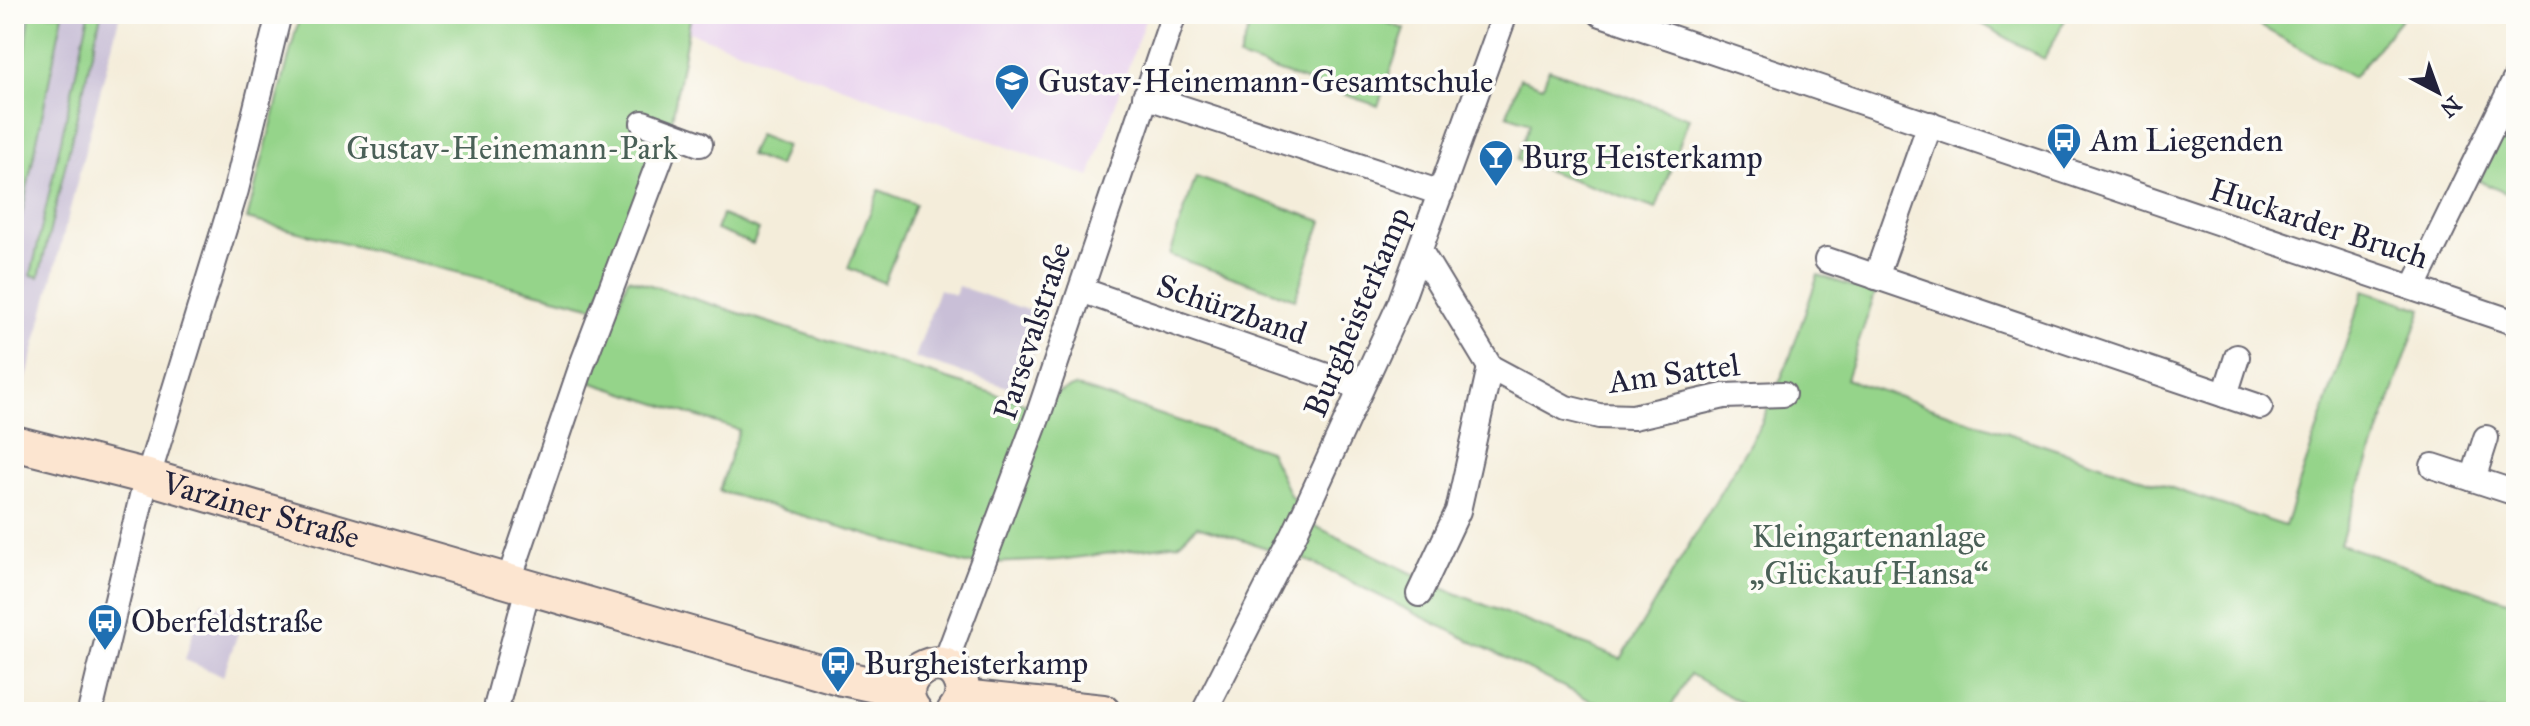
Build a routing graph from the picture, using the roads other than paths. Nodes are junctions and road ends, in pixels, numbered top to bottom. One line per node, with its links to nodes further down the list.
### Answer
1 (279, 14): 27 (street)
2 (1174, 14): 6 (street, Parsevalstraße)
3 (1505, 14): 11 (street, Burgheisterkamp)
4 (1601, 14): 8 (street, Huckarder Bruch)
5 (2516, 78): 15 (street)
6 (1145, 96): 11 (street); 16 (street, Parsevalstraße)
7 (643, 123): 9 (street)
8 (1930, 124): 14 (street); 15 (street, Huckarder Bruch)
9 (670, 133): 10 (street); 30 (street)
10 (700, 144)
11 (1441, 193): 12 (street, Burgheisterkamp)
12 (1420, 251): 19 (street); 20 (street, Burgheisterkamp)
13 (1827, 260): 14 (street)
14 (1876, 277): 22 (street)
15 (2414, 287): 17 (street, Huckarder Bruch)
16 (1081, 290): 20 (street, Schürzband); 32 (street, Parsevalstraße)
17 (2516, 323)
18 (2237, 357): 22 (street)
19 (1490, 367): 21 (street, Am Sattel); 31 (street)
20 (1361, 388): 38 (street, Burgheisterkamp)
21 (1783, 394)
22 (2225, 395): 23 (street)
23 (2260, 407)
24 (2486, 438): 28 (street)
25 (14, 443): 27 (street, Varziner Straße)
26 (2433, 466): 28 (street)
27 (148, 477): 30 (street, Varziner Straße); 36 (street)
28 (2473, 479): 29 (street)
29 (2516, 493)
30 (518, 585): 33 (street, Varziner Straße); 34 (street)
31 (1419, 594)
32 (944, 666): 33 (street); 35 (street)
33 (911, 702)
34 (497, 704)
35 (958, 705): 37 (street)
36 (90, 712)
37 (1103, 712)
38 (1204, 712)

